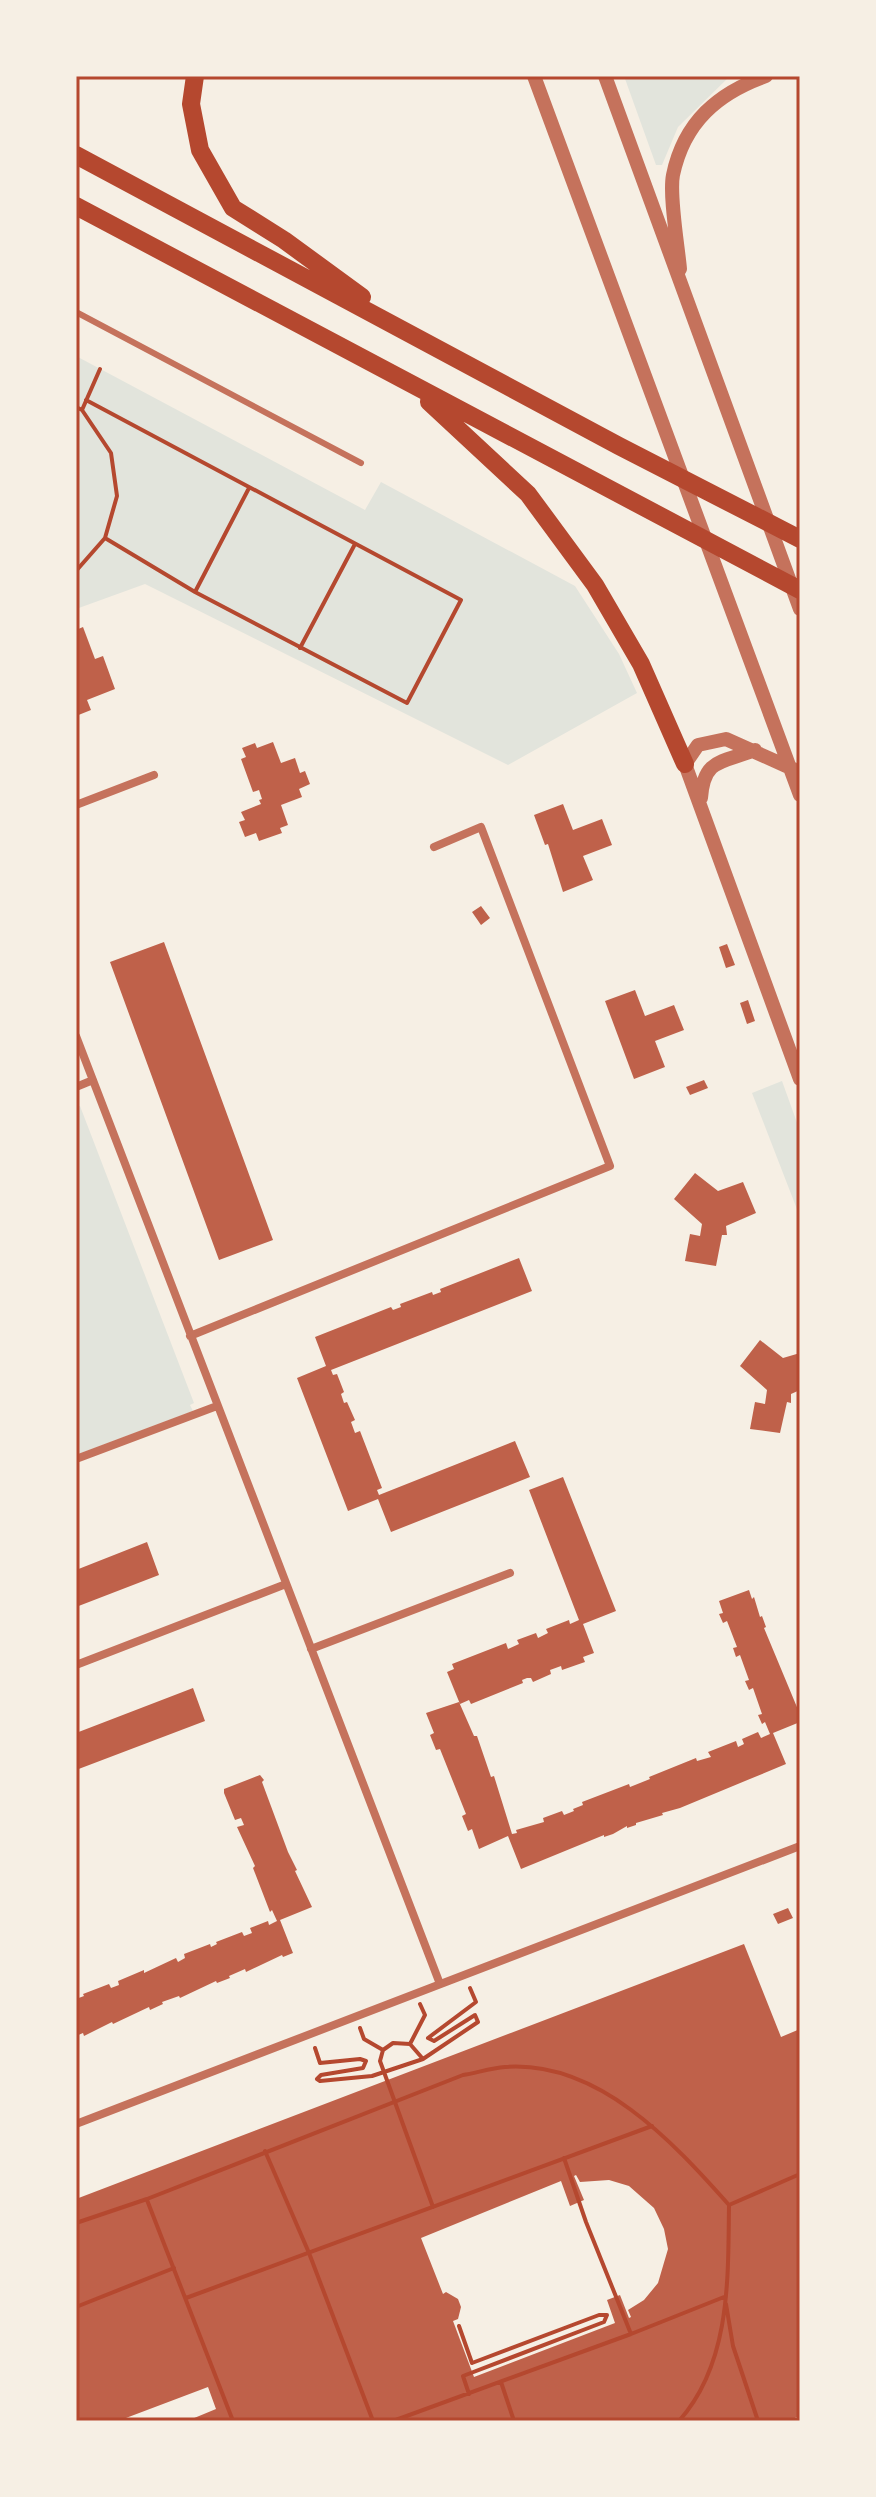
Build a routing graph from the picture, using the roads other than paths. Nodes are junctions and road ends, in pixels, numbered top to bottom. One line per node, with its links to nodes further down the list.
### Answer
1 (195, 76): 9 (highway)
2 (534, 76): 19 (street)
3 (605, 76): 7 (street)
4 (766, 76): 7 (street)
5 (76, 155): 9 (highway)
6 (76, 206): 10 (highway)
7 (682, 289): 14 (street)
8 (76, 312): 11 (lane)
9 (416, 336): 12 (highway)
10 (410, 384): 13 (highway); 16 (highway)
11 (361, 463)
12 (800, 539)
13 (800, 590)
14 (800, 609)
15 (755, 750): 16 (street); 17 (street); 21 (street)
16 (685, 764): 21 (street)
17 (800, 773)
18 (154, 775): 20 (street)
19 (800, 795)
20 (76, 805)
21 (700, 806): 24 (street)
22 (434, 847): 27 (street)
23 (76, 1036): 25 (street)
24 (800, 1079)
25 (93, 1080): 26 (street); 27 (street)
26 (76, 1087)
27 (190, 1336): 28 (street)
28 (217, 1406): 29 (street); 31 (street)
29 (76, 1459)
30 (510, 1573): 32 (street)
31 (286, 1584): 32 (street); 33 (street)
32 (311, 1649): 35 (street)
33 (76, 1665)
34 (800, 1846): 35 (street)
35 (440, 1984): 36 (street)
36 (76, 2124)

